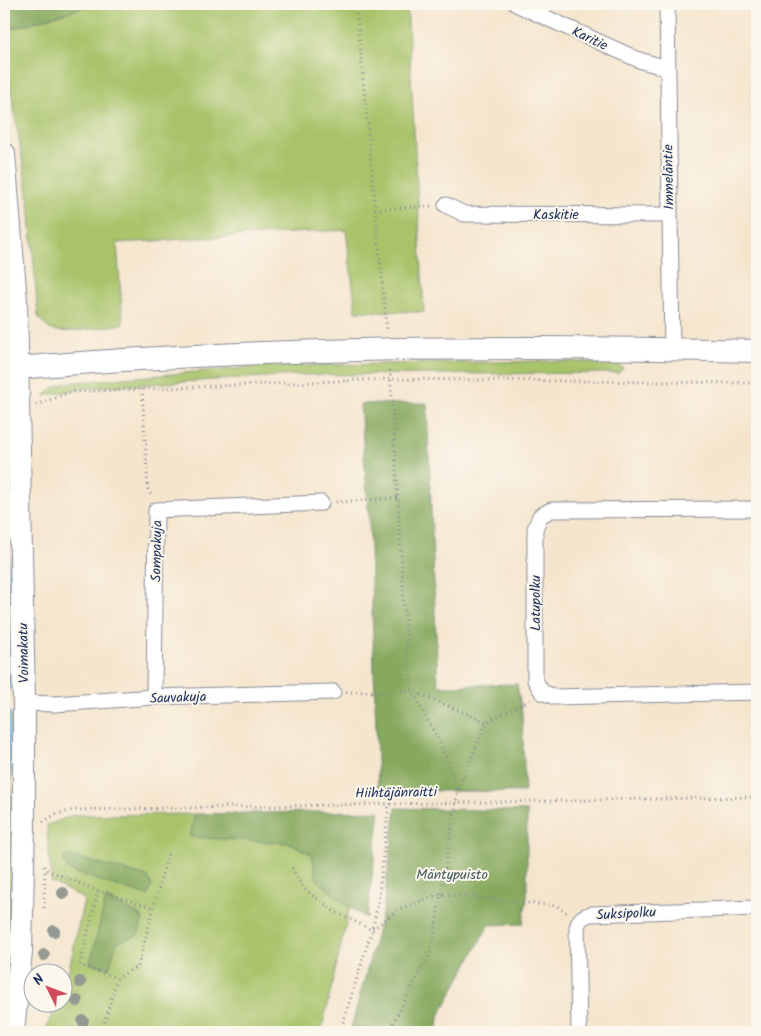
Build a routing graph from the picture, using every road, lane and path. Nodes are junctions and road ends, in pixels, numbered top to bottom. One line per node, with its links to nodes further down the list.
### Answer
1 (356, 4): 7 (path)
2 (516, 4): 4 (street, Karitie)
3 (667, 4): 4 (street, Immeläntie)
4 (666, 68): 8 (street, Immeläntie)
5 (4, 154): 12 (street, Voimakatu)
6 (446, 205): 7 (path); 8 (street, Kaskitie)
7 (375, 209): 9 (path)
8 (669, 215): 10 (street, Immeläntie)
9 (388, 350): 10 (street); 12 (street); 13 (path)
10 (672, 350): 11 (street)
11 (757, 351)
12 (10, 368): 26 (street, Voimakatu)
13 (390, 379): 14 (path); 15 (path); 17 (path)
14 (757, 383)
15 (142, 389): 16 (path); 20 (path)
16 (40, 404)
17 (398, 498): 18 (path); 21 (path)
18 (322, 503): 20 (street, Sompakuja)
19 (757, 509): 23 (street, Latupolku)
20 (156, 510): 25 (street, Sompakuja)
21 (412, 691): 22 (path); 27 (path); 28 (path)
22 (333, 692): 25 (street, Sauvakuja)
23 (542, 692): 24 (street); 27 (path)
24 (757, 692)
25 (154, 697): 26 (street, Sauvakuja)
26 (24, 703): 43 (street, Voimakatu)
27 (488, 722): 28 (path)
28 (458, 789): 30 (path)
29 (757, 797): 30 (path, Hiihtäjänraitti)
30 (458, 802): 31 (path, Hiihtäjänraitti); 37 (path)
31 (388, 803): 32 (path, Hiihtäjänraitti); 41 (path)
32 (41, 831)
33 (168, 853): 38 (path)
34 (44, 861): 36 (path)
35 (292, 868): 41 (path)
36 (98, 891): 38 (path); 42 (path)
37 (440, 894): 40 (path); 41 (path); 46 (path)
38 (154, 908): 42 (path)
39 (757, 908): 40 (street, Suksipolku)
40 (578, 921): 47 (street, Suksipolku)
41 (372, 930): 45 (path)
42 (117, 978): 44 (path)
43 (13, 1032)
44 (102, 1032)
45 (340, 1032)
46 (388, 1032)
47 (579, 1032)

